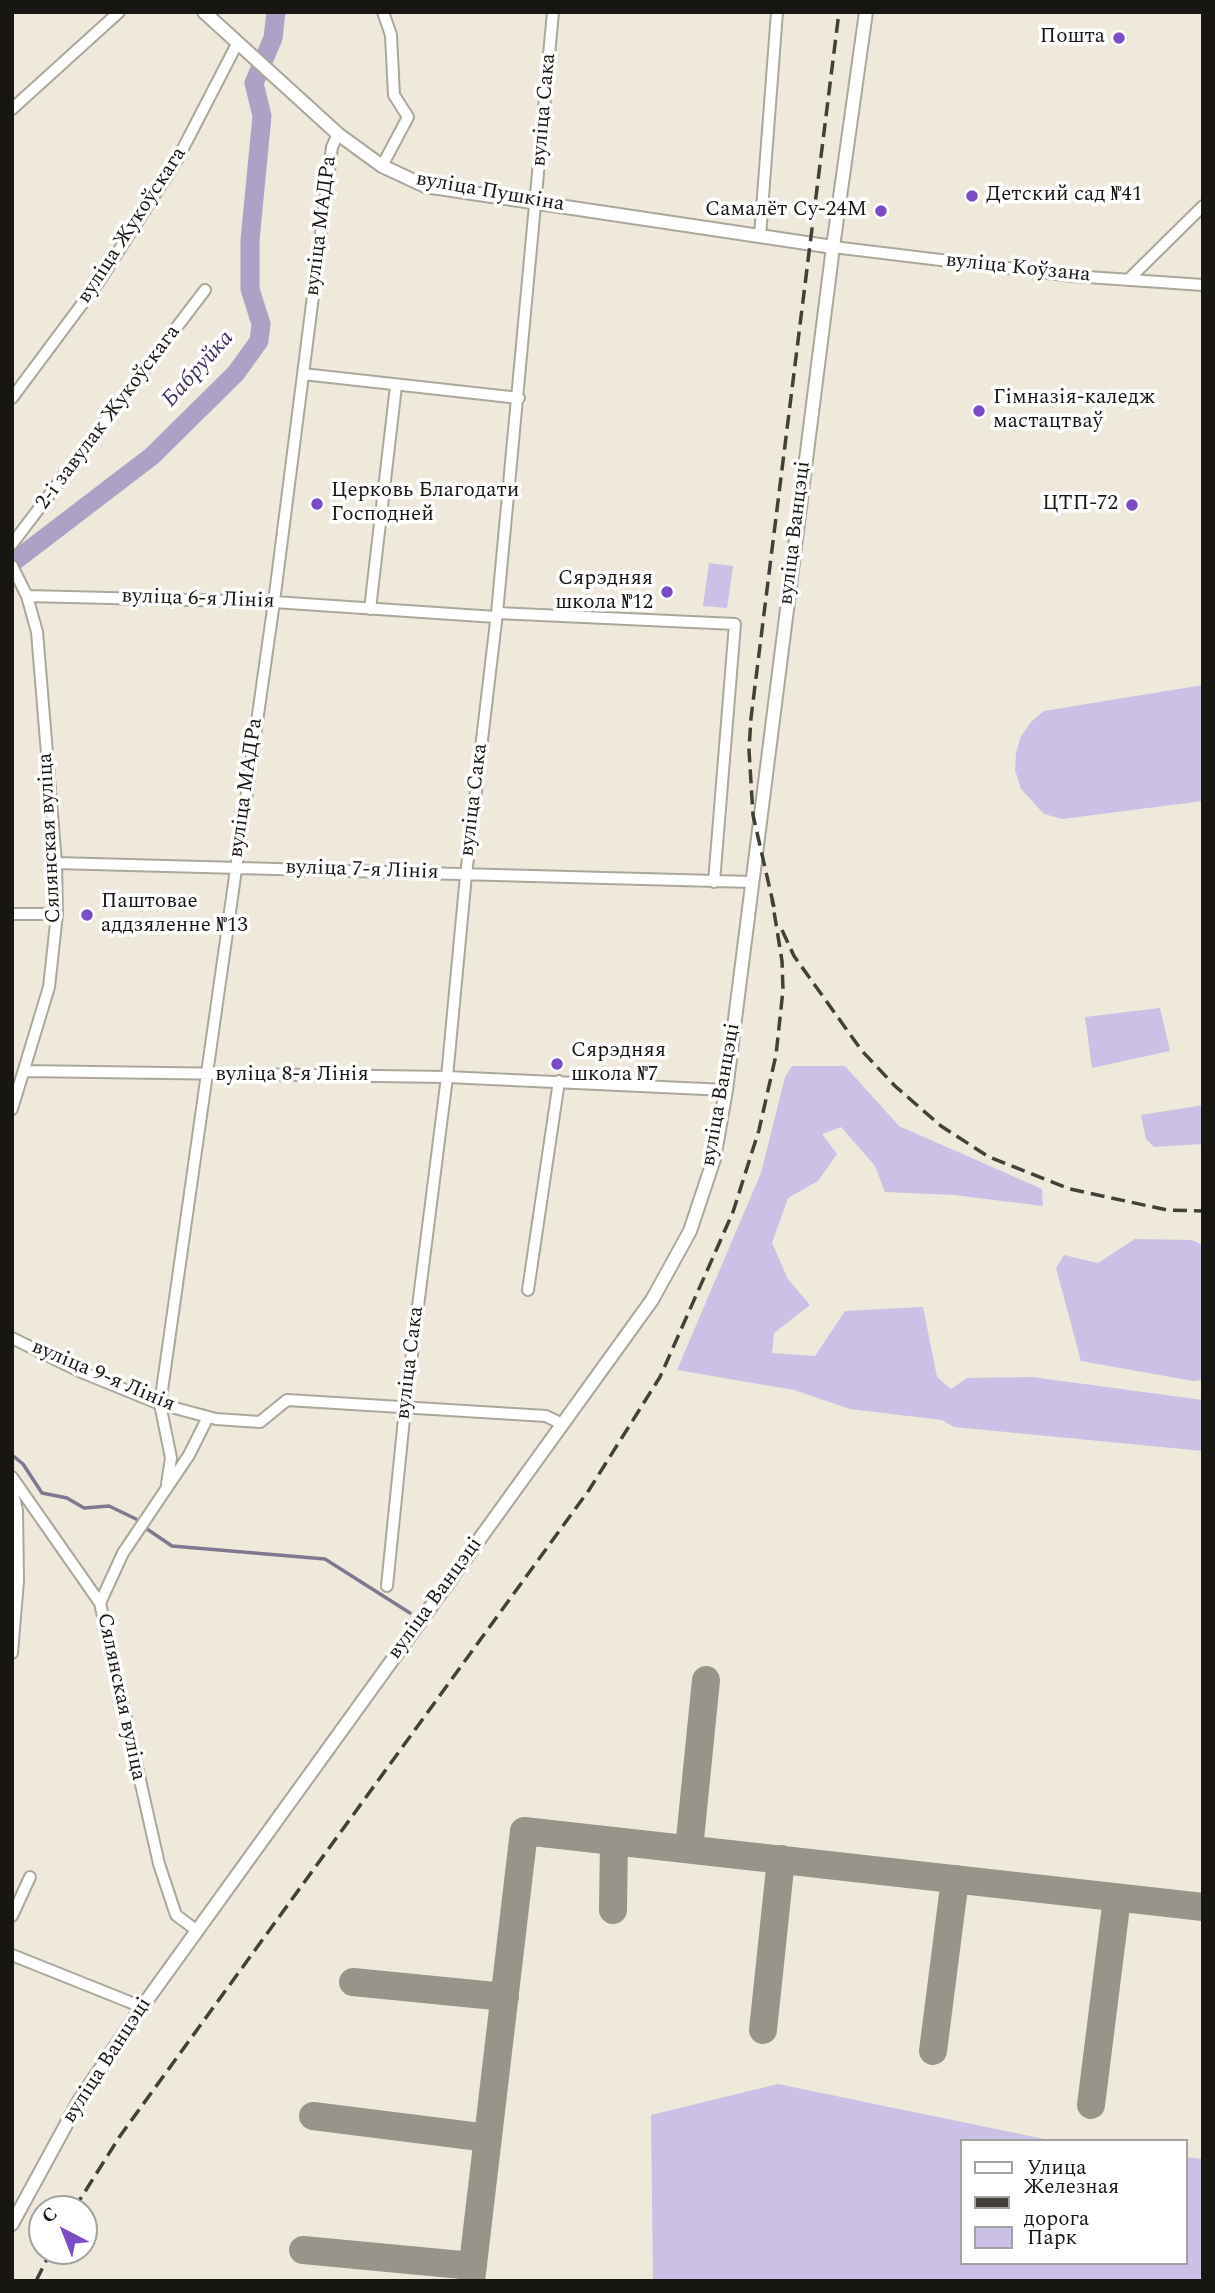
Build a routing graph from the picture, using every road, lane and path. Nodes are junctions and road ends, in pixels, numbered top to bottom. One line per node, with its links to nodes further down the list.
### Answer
1 (119, 12): 8 (street)
2 (204, 12): 7 (main road, вуліца Пушкіна)
3 (383, 12): 10 (street)
4 (553, 12): 11 (street, вуліца Сака)
5 (778, 12): 13 (street)
6 (866, 12): 14 (main road, вуліца Ванцэці)
7 (237, 44): 9 (main road, вуліца Пушкіна); 20 (street, вуліца Жукоўскага)
8 (12, 109)
9 (338, 134): 10 (main road, вуліца Пушкіна); 18 (street, вуліца МАДРа)
10 (382, 166): 11 (main road, вуліца Пушкіна)
11 (537, 202): 13 (main road, вуліца Пушкіна); 21 (street, вуліца Сака)
12 (1203, 206): 15 (street)
13 (761, 236): 14 (main road, вуліца Пушкіна)
14 (833, 247): 15 (street, вуліца Коўзана); 32 (main road, вуліца Ванцэці)
15 (1128, 280): 16 (street, вуліца Коўзана)
16 (1203, 285)
17 (205, 290): 22 (street, 2-і завулак Жукоўскага)
18 (303, 374): 19 (street); 25 (street, вуліца МАДРа)
19 (396, 386): 21 (street); 26 (street)
20 (12, 398)
21 (519, 398): 27 (street, вуліца Сака)
22 (12, 544)
23 (14, 569): 24 (street, Сялянская вуліца)
24 (27, 596): 25 (street, вуліца 6-я Лінія); 28 (street, Сялянская вуліца)
25 (274, 602): 26 (street, вуліца 6-я Лінія); 29 (street, вуліца МАДРа)
26 (370, 608): 27 (street, вуліца 6-я Лінія)
27 (496, 615): 30 (street, вуліца Сака); 31 (street, вуліца 6-я Лінія)
28 (56, 863): 29 (street, вуліца 7-я Лінія); 34 (street, Сялянская вуліца)
29 (237, 866): 30 (street, вуліца 7-я Лінія); 36 (street, вуліца МАДРа)
30 (466, 875): 31 (street, вуліца 7-я Лінія); 37 (street, вуліца Сака)
31 (714, 882): 32 (street, вуліца 7-я Лінія)
32 (752, 882): 39 (main road, вуліца Ванцэці)
33 (12, 914): 34 (street)
34 (57, 914): 35 (street, Сялянская вуліца)
35 (24, 1071): 36 (street, вуліца 8-я Лінія); 40 (street, Сялянская вуліца)
36 (206, 1075): 37 (street, вуліца 8-я Лінія); 43 (street, вуліца МАДРа)
37 (447, 1077): 38 (street, вуліца 8-я Лінія); 44 (street, вуліца Сака)
38 (559, 1082): 39 (street, вуліца 8-я Лінія); 41 (street)
39 (726, 1090): 46 (main road, вуліца Ванцэці)
40 (12, 1109)
41 (528, 1290)
42 (12, 1338): 43 (street, вуліца 9-я Лінія)
43 (160, 1405): 45 (street, вуліца 9-я Лінія); 48 (street, вуліца МАДРа)
44 (405, 1409): 45 (street, вуліца 9-я Лінія); 46 (street, вуліца 9-я Лінія); 50 (street, вуліца Сака)
45 (208, 1417): 48 (street, вуліца МАДРа)
46 (562, 1424): 55 (main road, вуліца Ванцэці)
47 (12, 1477): 51 (street, Сялянская вуліца)
48 (167, 1484): 51 (street, вуліца МАДРа)
49 (12, 1487): 52 (street)
50 (387, 1586)
51 (100, 1603): 55 (street, Сялянская вуліца)
52 (12, 1653)
53 (30, 1877): 54 (street)
54 (12, 1916)
55 (196, 1930): 57 (main road, вуліца Ванцэці)
56 (12, 1955): 57 (street)
57 (142, 2007): 58 (main road, вуліца Ванцэці)
58 (12, 2224)

